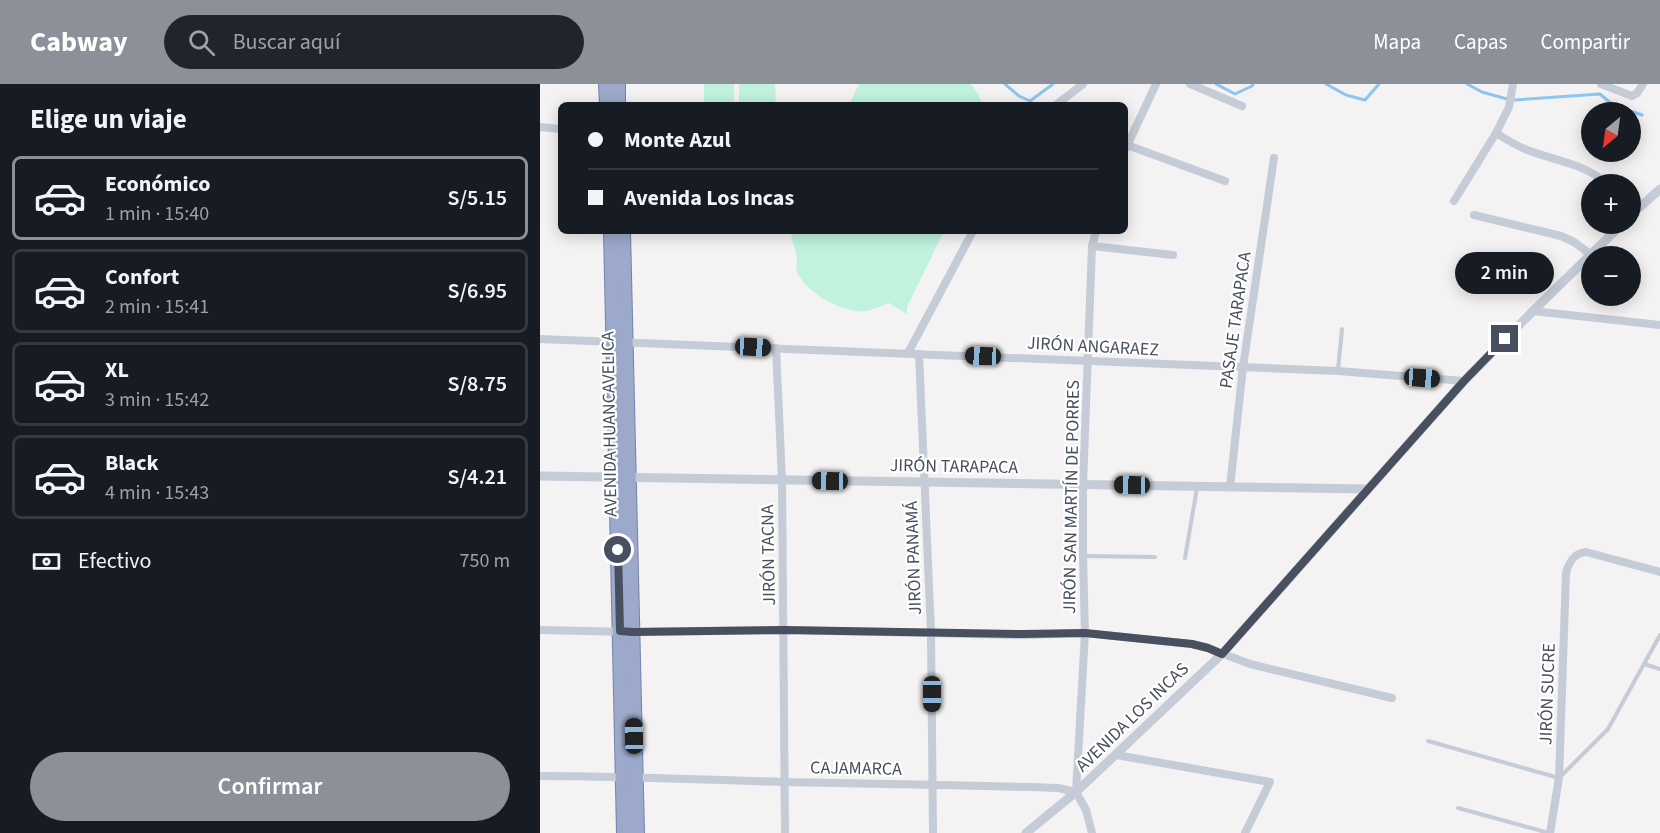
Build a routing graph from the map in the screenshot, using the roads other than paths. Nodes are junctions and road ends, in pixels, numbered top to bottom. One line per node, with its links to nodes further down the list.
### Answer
1 (606, 84): 9 (highway)
2 (618, 84): 10 (highway)
3 (1083, 84): 11 (street)
4 (1156, 84): 16 (street)
5 (1190, 84): 12 (street)
6 (1513, 84): 15 (street)
7 (1601, 84): 8 (street)
8 (1643, 84)
9 (607, 102)
10 (618, 102)
11 (1060, 102)
12 (1242, 106)
13 (540, 127): 14 (street)
14 (558, 129)
15 (1496, 134): 19 (street); 22 (street)
16 (1128, 143)
17 (1128, 148): 20 (street)
18 (1274, 158): 44 (street, PASAJE TARAPACA)
19 (1594, 174)
20 (1225, 181)
21 (1660, 189): 23 (street)
22 (1454, 201)
23 (1641, 205)
24 (1474, 215): 32 (street)
25 (610, 234): 39 (highway, AVENIDA HUANCAVELICA)
26 (623, 234): 39 (highway, AVENIDA HUANCAVELICA)
27 (971, 234): 41 (street)
28 (1095, 234): 30 (street, JIRÓN SAN MARTÍN DE PORRES)
29 (1611, 234): 31 (street, AVENIDA LOS INCAS)
30 (1092, 246): 33 (street); 43 (street, JIRÓN SAN MARTÍN DE PORRES)
31 (1599, 246)
32 (1581, 247)
33 (1173, 255)
34 (1581, 263): 35 (street, AVENIDA LOS INCAS)
35 (1533, 311): 36 (street); 46 (street, AVENIDA LOS INCAS)
36 (1660, 325)
37 (1342, 328): 45 (lane)
38 (540, 339): 39 (street, JIRÓN ANGARAEZ)
39 (619, 342): 40 (street, JIRÓN ANGARAEZ); 48 (highway, AVENIDA HUANCAVELICA)
40 (776, 348): 41 (street, JIRÓN ANGARAEZ); 49 (street, JIRÓN TACNA)
41 (909, 353): 42 (street, JIRÓN ANGARAEZ)
42 (920, 354): 43 (street, JIRÓN ANGARAEZ); 50 (street, JIRÓN PANAMÁ)
43 (1088, 361): 44 (street, JIRÓN ANGARAEZ); 51 (street, JIRÓN SAN MARTÍN DE PORRES)
44 (1243, 367): 45 (street, JIRÓN ANGARAEZ); 53 (street, PASAJE TARAPACA)
45 (1338, 371): 46 (street, JIRÓN ANGARAEZ)
46 (1464, 381): 54 (street, AVENIDA LOS INCAS)
47 (540, 476): 48 (street, JIRÓN TARAPACA)
48 (622, 478): 49 (street, JIRÓN TARAPACA); 61 (highway, AVENIDA HUANCAVELICA)
49 (782, 480): 50 (street, JIRÓN TARAPACA); 60 (street, JIRÓN TACNA)
50 (925, 482): 51 (street, JIRÓN TARAPACA); 62 (street, JIRÓN PANAMÁ)
51 (1083, 484): 52 (street, JIRÓN TARAPACA); 55 (street, JIRÓN SAN MARTÍN DE PORRES)
52 (1197, 486): 53 (street, JIRÓN TARAPACA); 57 (lane)
53 (1230, 487): 54 (street, JIRÓN TARAPACA)
54 (1368, 489): 65 (street, AVENIDA LOS INCAS)
55 (1083, 556): 56 (lane); 63 (street, JIRÓN SAN MARTÍN DE PORRES)
56 (1155, 557)
57 (1185, 558)
58 (1660, 572): 73 (street, JIRÓN SUCRE)
59 (540, 630): 61 (street)
60 (784, 630): 61 (street); 62 (street); 74 (street, JIRÓN TACNA)
61 (626, 632): 72 (highway, AVENIDA HUANCAVELICA)
62 (931, 633): 63 (street); 75 (street, JIRÓN PANAMÁ)
63 (1085, 633): 65 (street); 76 (street, JIRÓN SAN MARTÍN DE PORRES)
64 (1660, 634): 66 (lane)
65 (1222, 654): 68 (street); 70 (street, AVENIDA LOS INCAS)
66 (1644, 664): 67 (lane); 73 (lane)
67 (1660, 669)
68 (1392, 698)
69 (1428, 741): 73 (lane)
70 (1116, 755): 76 (street, AVENIDA LOS INCAS); 84 (street)
71 (540, 776): 72 (street, CAJAMARCA)
72 (629, 777): 74 (street, CAJAMARCA); 78 (highway, AVENIDA HUANCAVELICA); 79 (highway, AVENIDA HUANCAVELICA)
73 (1558, 778): 85 (street, JIRÓN SUCRE)
74 (786, 782): 75 (street, CAJAMARCA); 80 (street, JIRÓN TACNA)
75 (933, 784): 76 (street, CAJAMARCA); 81 (street, JIRÓN PANAMÁ)
76 (1076, 792): 82 (street, AVENIDA LOS INCAS); 83 (street, JIRÓN SAN MARTÍN DE PORRES)
77 (1458, 808): 85 (lane)
78 (624, 833)
79 (637, 833)
80 (785, 833)
81 (933, 833)
82 (1026, 833)
83 (1092, 833)
84 (1245, 833)
85 (1550, 833)

